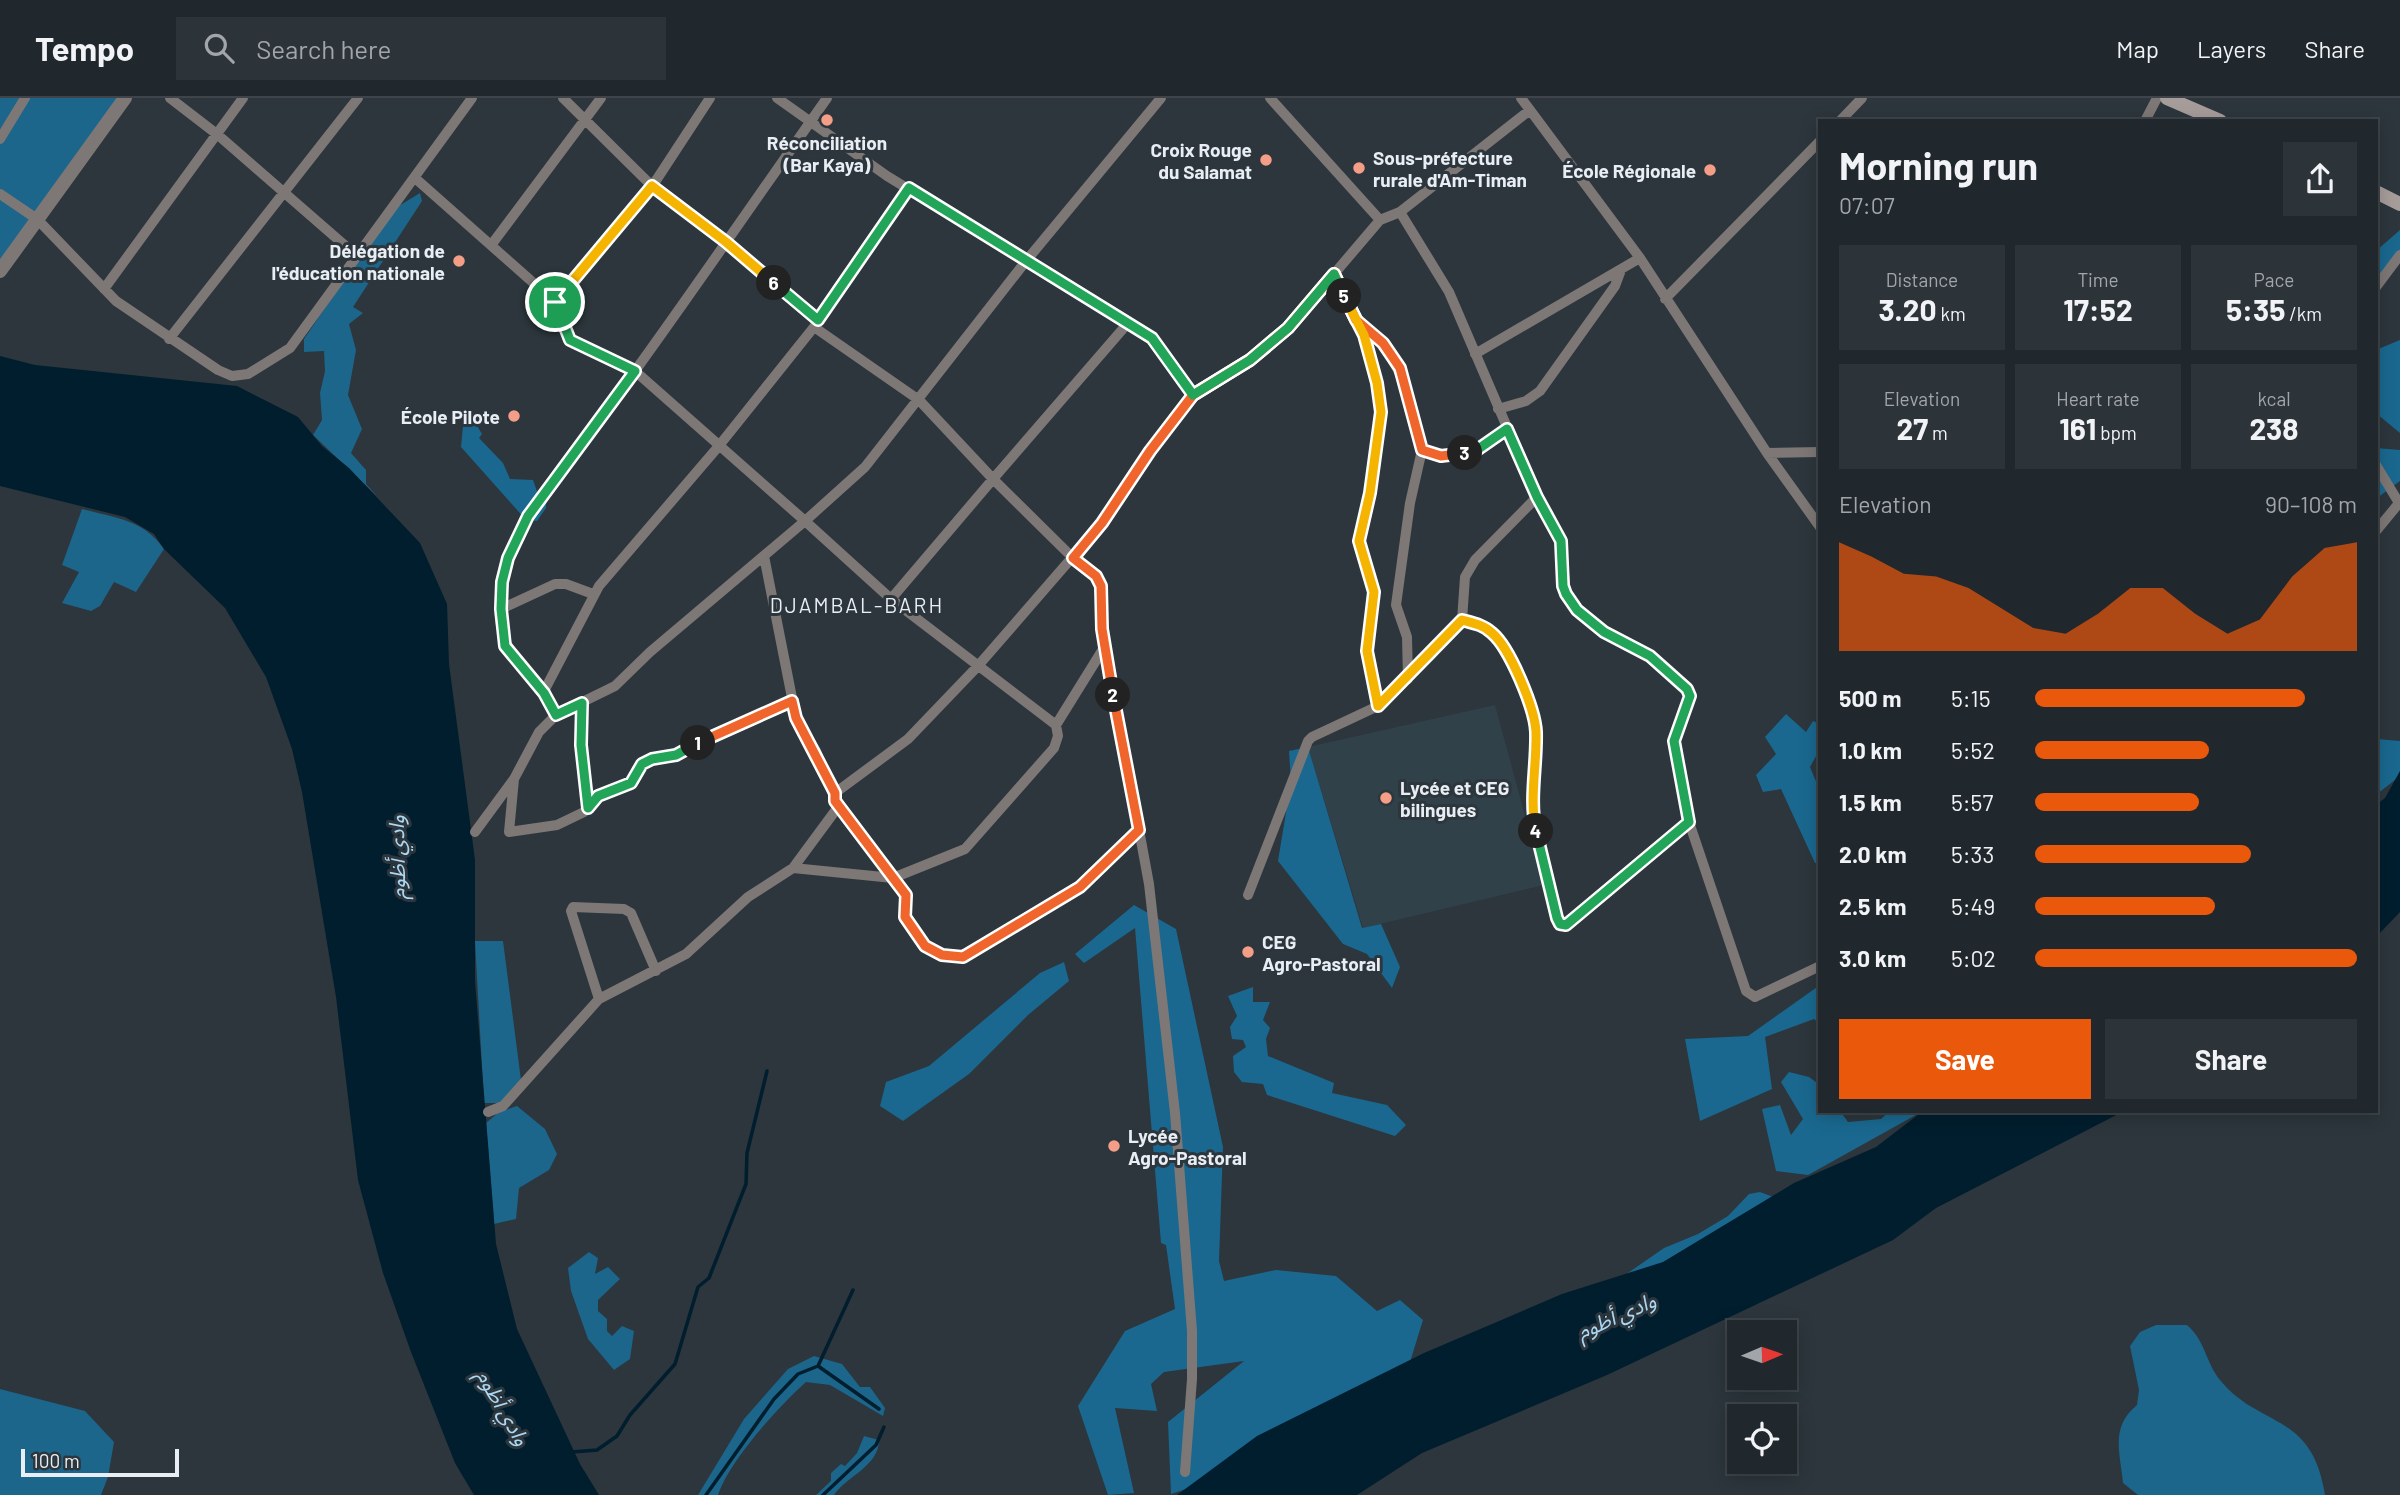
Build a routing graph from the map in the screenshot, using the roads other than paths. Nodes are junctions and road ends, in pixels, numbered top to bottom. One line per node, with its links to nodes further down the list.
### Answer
1 (25, 98): 25 (street)
2 (125, 98): 35 (street)
3 (170, 98): 24 (street)
4 (243, 98): 24 (street)
5 (358, 98): 30 (street)
6 (472, 98): 27 (street)
7 (563, 98): 23 (street)
8 (601, 98): 23 (street)
9 (710, 98): 28 (street)
10 (777, 98): 22 (street)
11 (827, 98): 22 (street)
12 (1161, 98): 42 (street)
13 (1270, 98): 36 (street)
14 (1521, 98): 18 (street)
15 (1862, 98): 19 (street)
16 (2157, 98): 20 (street)
17 (2167, 98): 21 (main road)
18 (1530, 110): 34 (street); 41 (street)
19 (1842, 119)
20 (2146, 119)
21 (2215, 119)
22 (811, 121): 29 (street); 37 (street)
23 (584, 122): 28 (street); 38 (street)
24 (218, 135): 30 (street); 47 (street)
25 (0, 139)
26 (1818, 143): 48 (street)
27 (415, 178): 38 (street); 39 (street)
28 (652, 186): 37 (street); 49 (street)
29 (909, 188): 42 (street); 52 (street)
30 (281, 192): 39 (street); 53 (street)
31 (2378, 193): 33 (main road)
32 (0, 194): 35 (street)
33 (2400, 204)
34 (1400, 212): 36 (street); 54 (street)
35 (37, 219): 44 (street); 47 (street)
36 (1380, 220): 45 (street)
37 (726, 242): 52 (street); 55 (street)
38 (492, 244): 49 (street)
39 (357, 256): 53 (street)
40 (2400, 256): 46 (street)
41 (1640, 258): 43 (street); 48 (street)
42 (1026, 261): 51 (street); 57 (street)
43 (1621, 270): 54 (street); 58 (street)
44 (0, 271)
45 (1334, 274): 50 (street); 56 (street)
46 (2378, 284)
47 (104, 289): 53 (street)
48 (1665, 299): 63 (street)
49 (555, 302): 55 (street)
50 (1356, 320): 61 (street); 83 (street)
51 (1128, 323): 56 (street); 65 (street)
52 (816, 324): 57 (street); 60 (street)
53 (169, 339)
54 (1475, 354): 58 (street)
55 (635, 371): 60 (street); 75 (street)
56 (1193, 395): 72 (street)
57 (919, 400): 65 (street); 68 (street)
58 (1498, 409): 59 (street)
59 (1507, 429): 61 (street); 66 (street)
60 (718, 447): 68 (street); 73 (street)
61 (1422, 450): 79 (street)
62 (1818, 452): 63 (street)
63 (1767, 453): 69 (street)
64 (2378, 468): 67 (street)
65 (993, 479): 72 (street); 74 (street)
66 (1537, 497): 76 (street); 90 (street)
67 (2399, 502): 70 (street)
68 (805, 522): 71 (street); 74 (street)
69 (1818, 524)
70 (2378, 528)
71 (764, 556): 81 (street); 82 (street)
72 (1073, 558): 77 (street); 78 (street)
73 (593, 594): 75 (street); 80 (street)
74 (891, 599): 78 (street)
75 (501, 609): 80 (street)
76 (1462, 620): 79 (street); 90 (street)
77 (1105, 646): 85 (street); 91 (street)
78 (977, 667): 85 (street); 87 (street)
79 (1408, 679): 83 (street)
80 (544, 693): 84 (street)
81 (792, 701): 87 (street); 89 (street)
82 (582, 703): 84 (street); 89 (street)
83 (1378, 706): 95 (street)
84 (556, 715): 86 (street)
85 (1056, 725): 94 (street)
86 (514, 779): 89 (street); 92 (street)
87 (835, 793): 88 (street)
88 (838, 807): 93 (street); 94 (street)
89 (588, 808)
90 (1689, 822): 96 (street)
91 (1139, 830): 94 (street); 100 (street)
92 (475, 832)
93 (793, 868): 94 (street); 97 (street)
94 (893, 878)
95 (1248, 895)
96 (1818, 967)
97 (656, 971): 98 (street); 98 (street)
98 (599, 999): 99 (street)
99 (488, 1112)
100 (1185, 1472)

